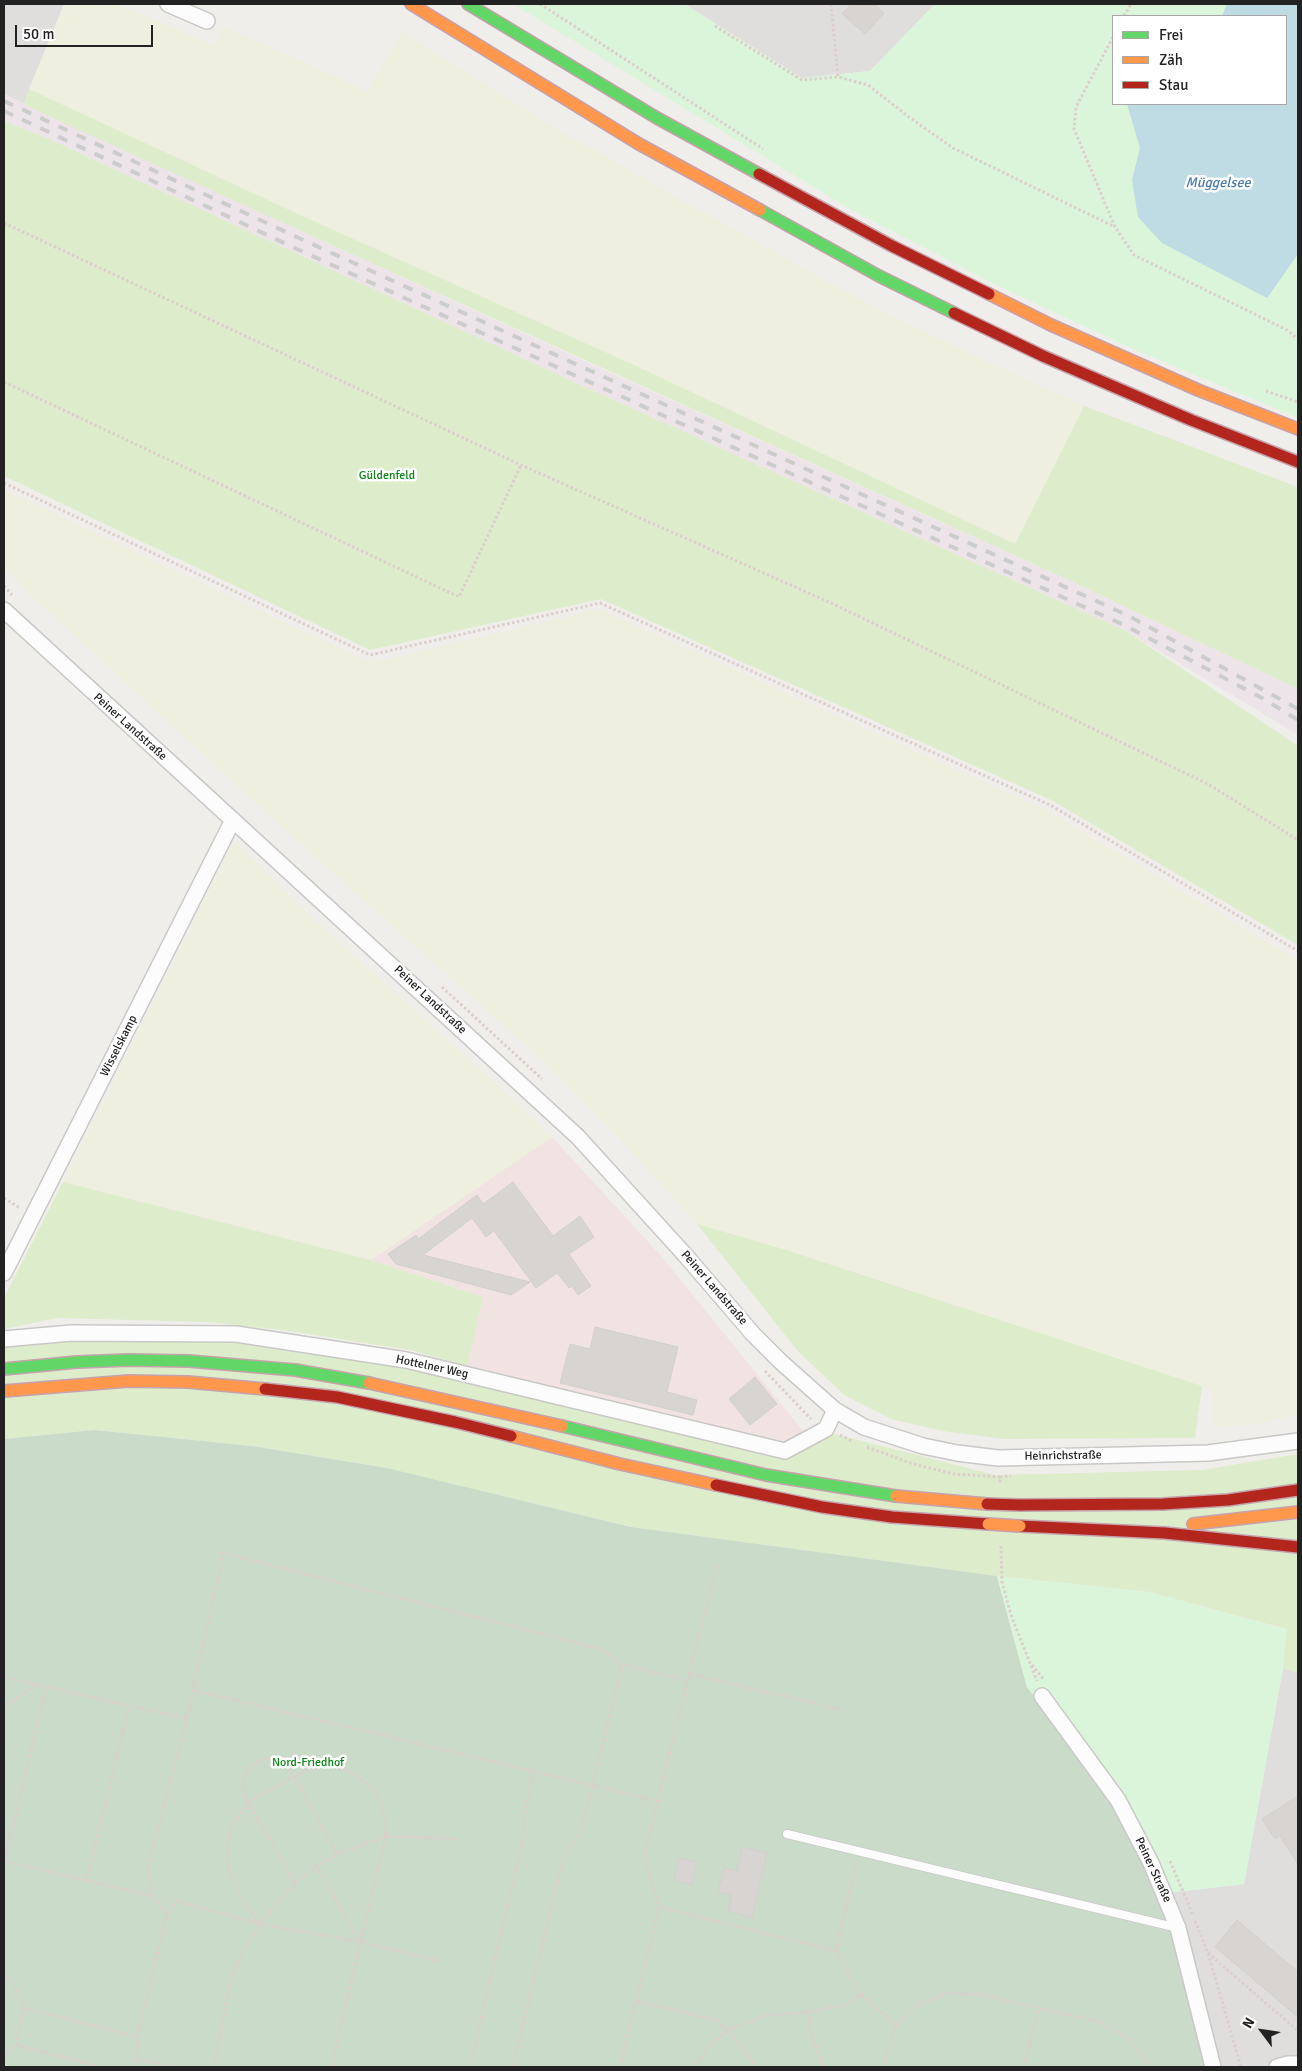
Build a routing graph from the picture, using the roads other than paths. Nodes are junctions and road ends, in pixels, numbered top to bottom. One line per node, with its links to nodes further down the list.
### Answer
1 (168, 4): 4 (street)
2 (411, 4): 6 (highway)
3 (468, 4): 5 (highway)
4 (207, 21)
5 (1298, 429)
6 (1298, 462)
7 (4, 610): 8 (street, Peiner Landstraße)
8 (233, 820): 9 (street, Wisselskamp); 13 (street, Peiner Landstraße)
9 (4, 1273)
10 (4, 1339): 13 (street, Hottelner Weg)
11 (4, 1369): 15 (highway, bridge)
12 (4, 1391): 17 (highway, bridge)
13 (835, 1410): 14 (street, Heinrichstraße)
14 (1298, 1441)
15 (1298, 1490)
16 (1298, 1512): 17 (highway)
17 (1098, 1529): 18 (highway)
18 (1298, 1547)
19 (1042, 1696): 21 (street, Peiner Straße)
20 (787, 1834): 21 (lane)
21 (1178, 1928): 23 (street, Peiner Straße)
22 (1298, 2064): 24 (street)
23 (1212, 2067)
24 (1277, 2067)

